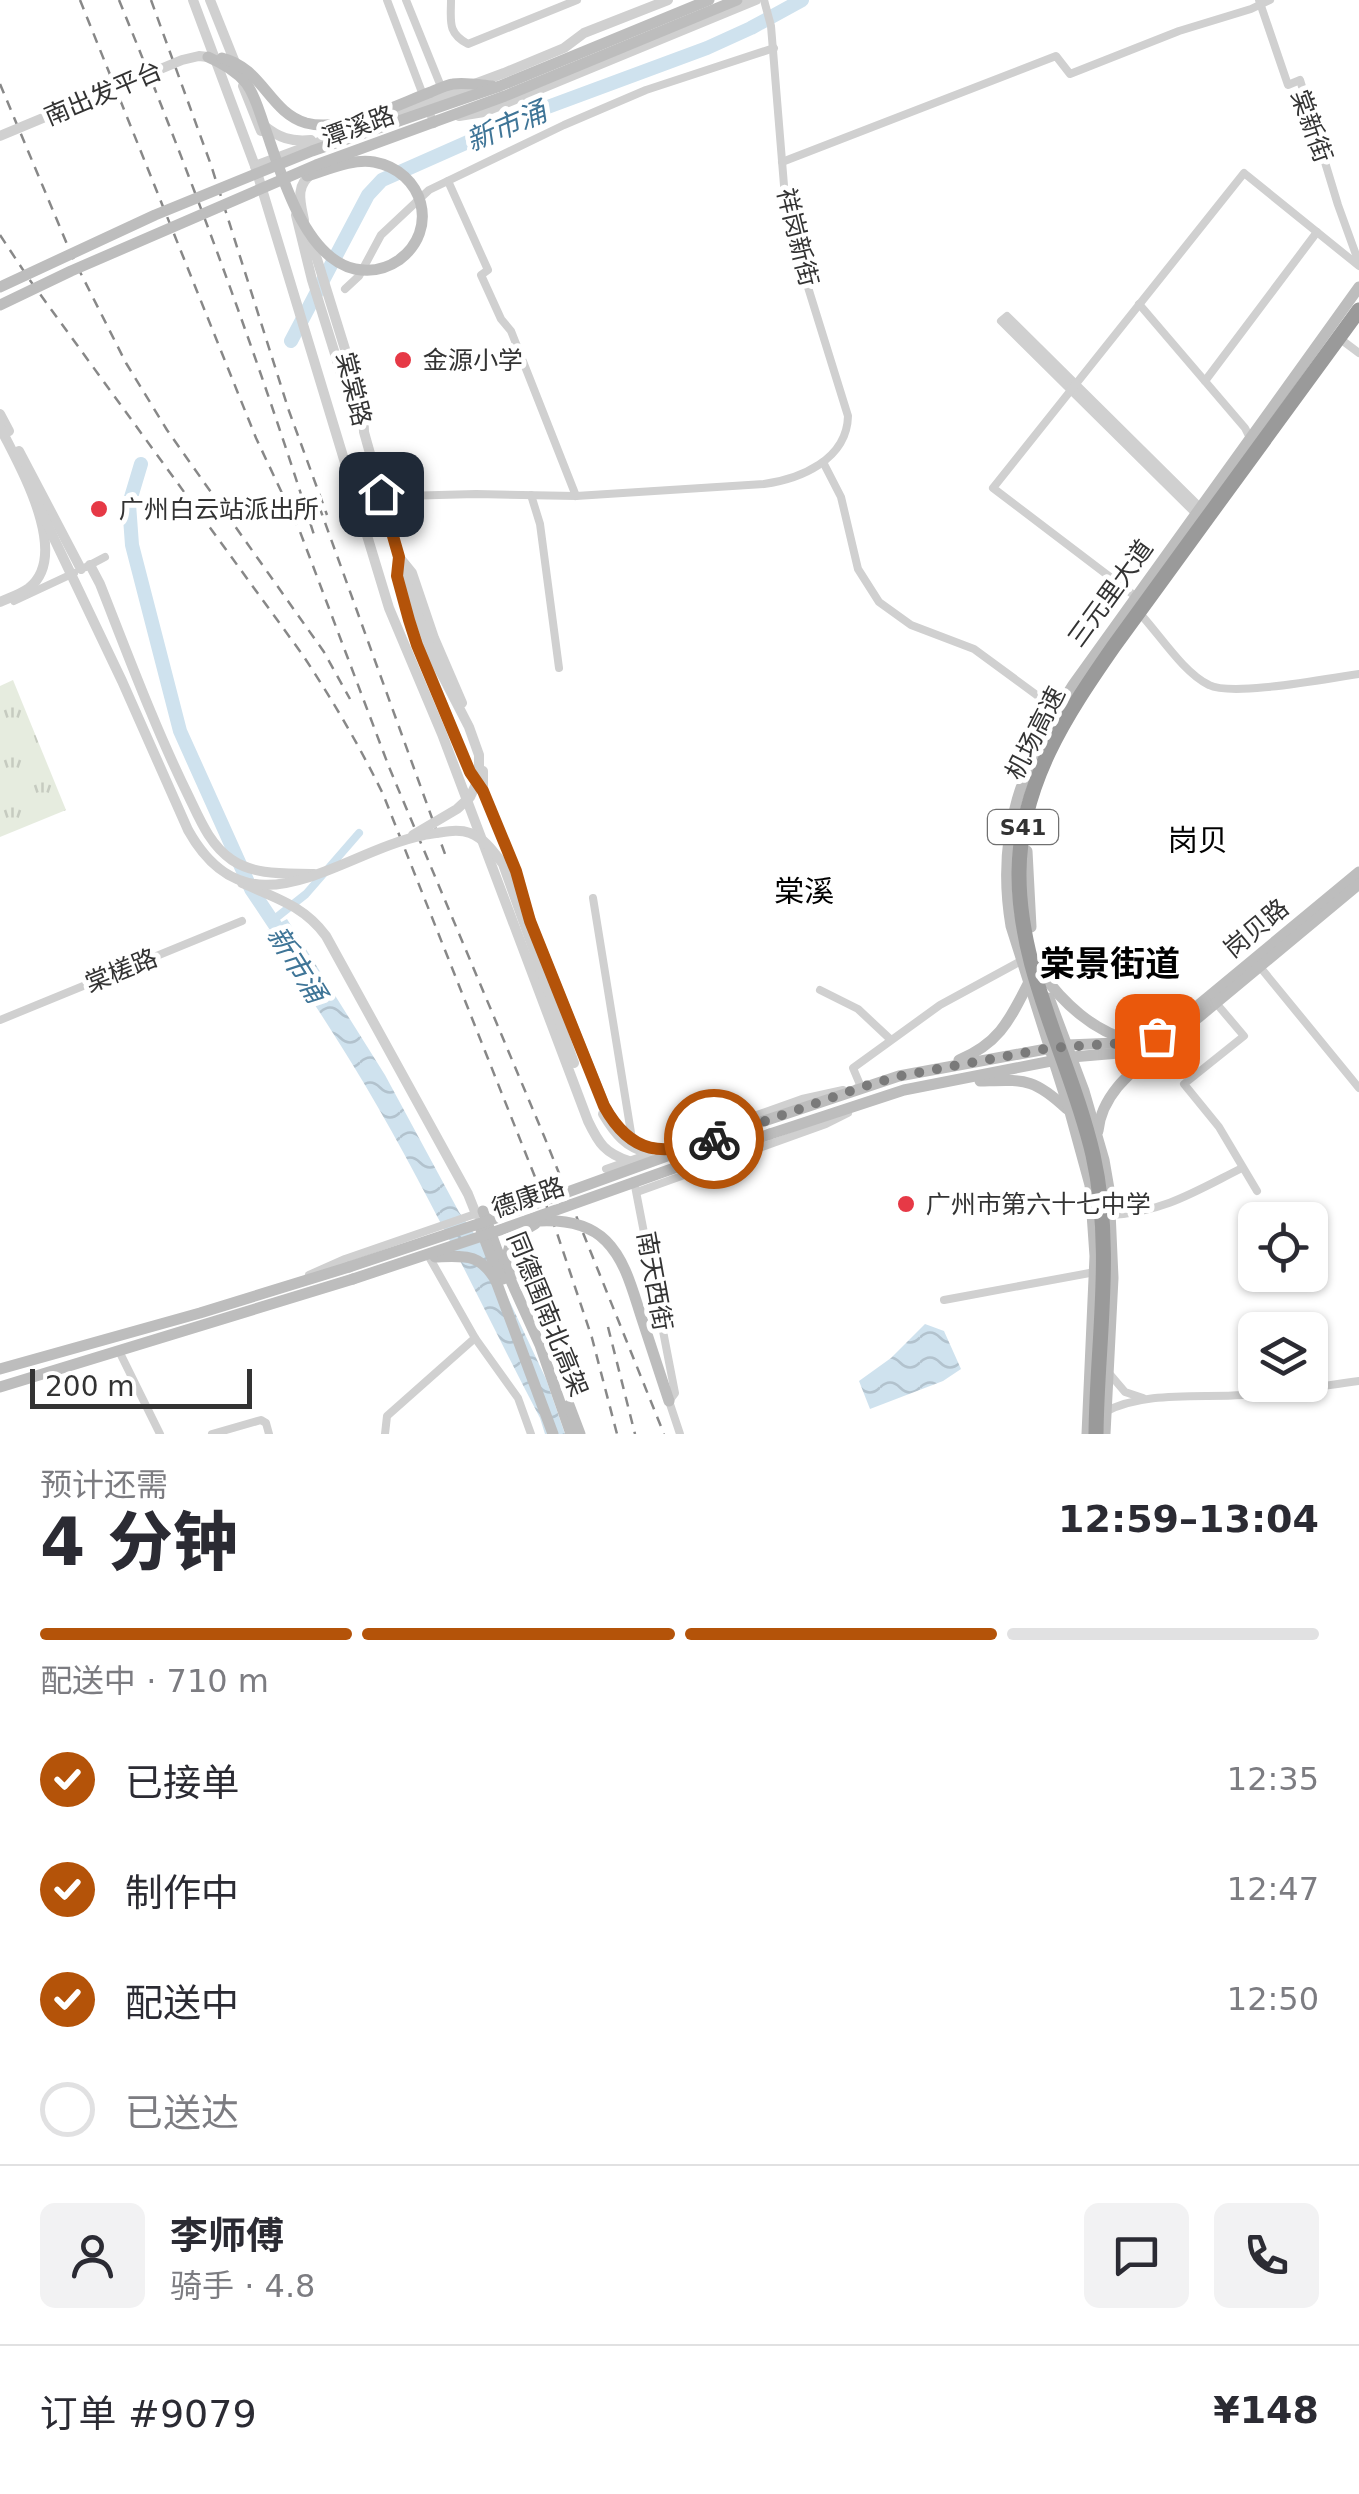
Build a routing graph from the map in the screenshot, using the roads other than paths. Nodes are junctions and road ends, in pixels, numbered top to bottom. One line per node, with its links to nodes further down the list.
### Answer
1 (193, 0): 26 (street, 棠棠路)
2 (210, 0): 20 (street, 棠棠路)
3 (388, 0): 18 (street)
4 (406, 0): 16 (street)
5 (450, 0): 6 (street)
6 (577, 0)
7 (668, 0): 15 (street)
8 (709, 0): 15 (main road, 潭溪路, bridge)
9 (737, 0): 29 (main road, 潭溪路, bridge)
10 (756, 0): 17 (street)
11 (1263, 1): 25 (street); 34 (street, 棠新街)
12 (765, 5): 13 (street, 祥岗新街)
13 (774, 48): 25 (street, 祥岗新街); 28 (street)
14 (208, 57): 15 (main road, bridge); 22 (street, 南出发平台, bridge); 31 (main road, bridge)
15 (502, 80): 16 (street); 17 (street); 35 (main road, 潭溪路, bridge)
16 (444, 96): 18 (street); 19 (street)
17 (519, 98): 19 (street)
18 (427, 103): 21 (street); 23 (street)
19 (452, 118): 21 (street)
20 (256, 119): 23 (street); 24 (street, 棠棠路)
21 (434, 124): 27 (street)
22 (0, 136)
23 (327, 139): 24 (street)
24 (272, 160): 26 (street); 29 (street, 棠棠路)
25 (782, 162): 50 (street, 祥岗新街)
26 (255, 166): 30 (street, 棠棠路)
27 (324, 166): 29 (street); 33 (street)
28 (448, 180): 37 (street); 53 (street)
29 (286, 181): 30 (street); 31 (main road, bridge); 33 (street, 棠棠路); 39 (main road, 潭溪路, bridge)
30 (262, 192): 69 (street, 棠棠路)
31 (292, 200): 48 (street, bridge)
32 (1317, 232): 34 (street); 38 (street); 44 (street)
33 (308, 240): 48 (street, 棠棠路)
34 (1359, 264)
35 (0, 287)
36 (1359, 287): 49 (main road, 三元里大道)
37 (345, 290)
38 (1139, 304): 44 (street); 45 (street)
39 (0, 305)
40 (1359, 310): 134 (highway, 机场高速 / S41, bridge)
41 (1359, 320): 42 (main road, 三元里大道)
42 (1344, 342): 43 (street); 56 (main road, 三元里大道)
43 (1359, 353)
44 (1205, 381): 49 (street)
45 (1073, 387): 45 (street); 55 (street); 60 (street)
46 (0, 414): 59 (street)
47 (0, 427): 54 (street)
48 (364, 432): 58 (street, 棠棠路)
49 (1250, 438): 55 (main road, 三元里大道)
50 (823, 462): 53 (street); 65 (street)
51 (402, 496): 52 (street)
52 (531, 496): 53 (street); 63 (street)
53 (576, 496)
54 (38, 504): 61 (street, bridge); 73 (street, bridge)
55 (1195, 514): 56 (main road); 60 (main road, 三元里大道)
56 (1203, 533): 62 (main road, 三元里大道)
57 (105, 557): 59 (street)
58 (399, 557): 66 (street); 66 (street, 棠棠路); 68 (street, bridge)
59 (86, 567): 61 (street); 72 (street)
60 (1135, 596): 65 (main road, 三元里大道)
61 (2, 603)
62 (1143, 617): 64 (street); 79 (main road, 三元里大道)
63 (560, 668)
64 (1359, 674)
65 (1057, 710): 77 (main road, 三元里大道)
66 (483, 791): 67 (street, 棠棠路)
67 (502, 838): 69 (street); 70 (street, 棠棠路)
68 (408, 839): 72 (street, bridge); 95 (street, bridge)
69 (483, 844): 95 (street, 棠棠路)
70 (516, 871): 97 (main road, bridge); 98 (street, 棠棠路)
71 (1359, 872): 86 (main road, 岗贝路)
72 (316, 874): 73 (street, bridge)
73 (242, 883): 106 (street)
74 (1359, 884): 78 (main road, 岗贝路)
75 (594, 898): 98 (street, 南天西街)
76 (242, 921): 83 (street, 棠槎路)
77 (1022, 964): 79 (main road); 80 (main road, 三元里大道); 85 (street)
78 (1260, 966): 82 (main road, 岗贝路); 92 (street)
79 (1040, 968): 86 (main road); 87 (main road, 三元里大道)
80 (1028, 984): 88 (main road, 三元里大道); 89 (main road)
81 (820, 990): 85 (street)
82 (1216, 1003): 84 (main road, 岗贝路); 101 (street)
83 (0, 1020)
84 (1173, 1036): 87 (main road, 岗贝路); 96 (main road)
85 (890, 1039): 91 (street)
86 (1139, 1042): 87 (main road, 岗贝路)
87 (1070, 1051): 88 (main road, 德康路); 96 (main road, 三元里大道)
88 (1051, 1054): 89 (main road, 德康路); 90 (main road, 德康路); 94 (main road, 三元里大道)
89 (941, 1068): 91 (main road, 德康路)
90 (945, 1082): 93 (main road, 德康路); 94 (main road)
91 (862, 1087): 97 (main road, 德康路, bridge); 97 (street)
92 (1359, 1088)
93 (868, 1100): 100 (street); 105 (main road, 德康路, bridge)
94 (1070, 1112): 111 (main road, 三元里大道)
95 (588, 1121): 98 (street, 棠棠路)
96 (1098, 1135): 107 (main road, 三元里大道)
97 (697, 1141): 99 (street); 100 (street); 112 (main road, 德康路, bridge)
98 (631, 1153): 99 (street); 102 (street); 104 (street, 南天西街)
99 (650, 1153)
100 (712, 1165): 104 (street)
101 (1242, 1168): 103 (street); 107 (street)
102 (606, 1169)
103 (1257, 1191)
104 (637, 1192): 122 (street, 南天西街)
105 (569, 1206): 108 (main road, bridge); 110 (main road, 德康路, bridge)
106 (476, 1214): 109 (street); 130 (main road, 同德围南北高架)
107 (1112, 1215): 118 (main road, 三元里大道)
108 (540, 1221): 122 (main road, bridge); 131 (main road, bridge)
109 (416, 1234): 113 (street); 115 (street)
110 (416, 1258): 112 (main road, 德康路, bridge); 129 (main road, bridge)
111 (1094, 1272): 114 (street); 133 (main road, 三元里大道)
112 (351, 1273): 113 (main road, 德康路); 116 (main road, 德康路)
113 (287, 1286): 117 (main road, 德康路)
114 (944, 1300)
115 (475, 1338): 127 (street); 128 (street)
116 (120, 1351): 120 (main road, 德康路); 124 (street)
117 (0, 1369)
118 (1108, 1372): 121 (street); 123 (main road, 三元里大道)
119 (1359, 1381): 121 (street)
120 (0, 1388)
121 (1148, 1398): 123 (street)
122 (669, 1401): 132 (street, 南天西街)
123 (1105, 1412): 135 (main road, 三元里大道)
124 (160, 1434)
125 (212, 1434): 126 (street)
126 (269, 1434)
127 (385, 1434)
128 (531, 1434)
129 (553, 1434)
130 (567, 1434)
131 (580, 1434)
132 (680, 1434)
133 (1087, 1434)
134 (1096, 1434)
135 (1105, 1434)

